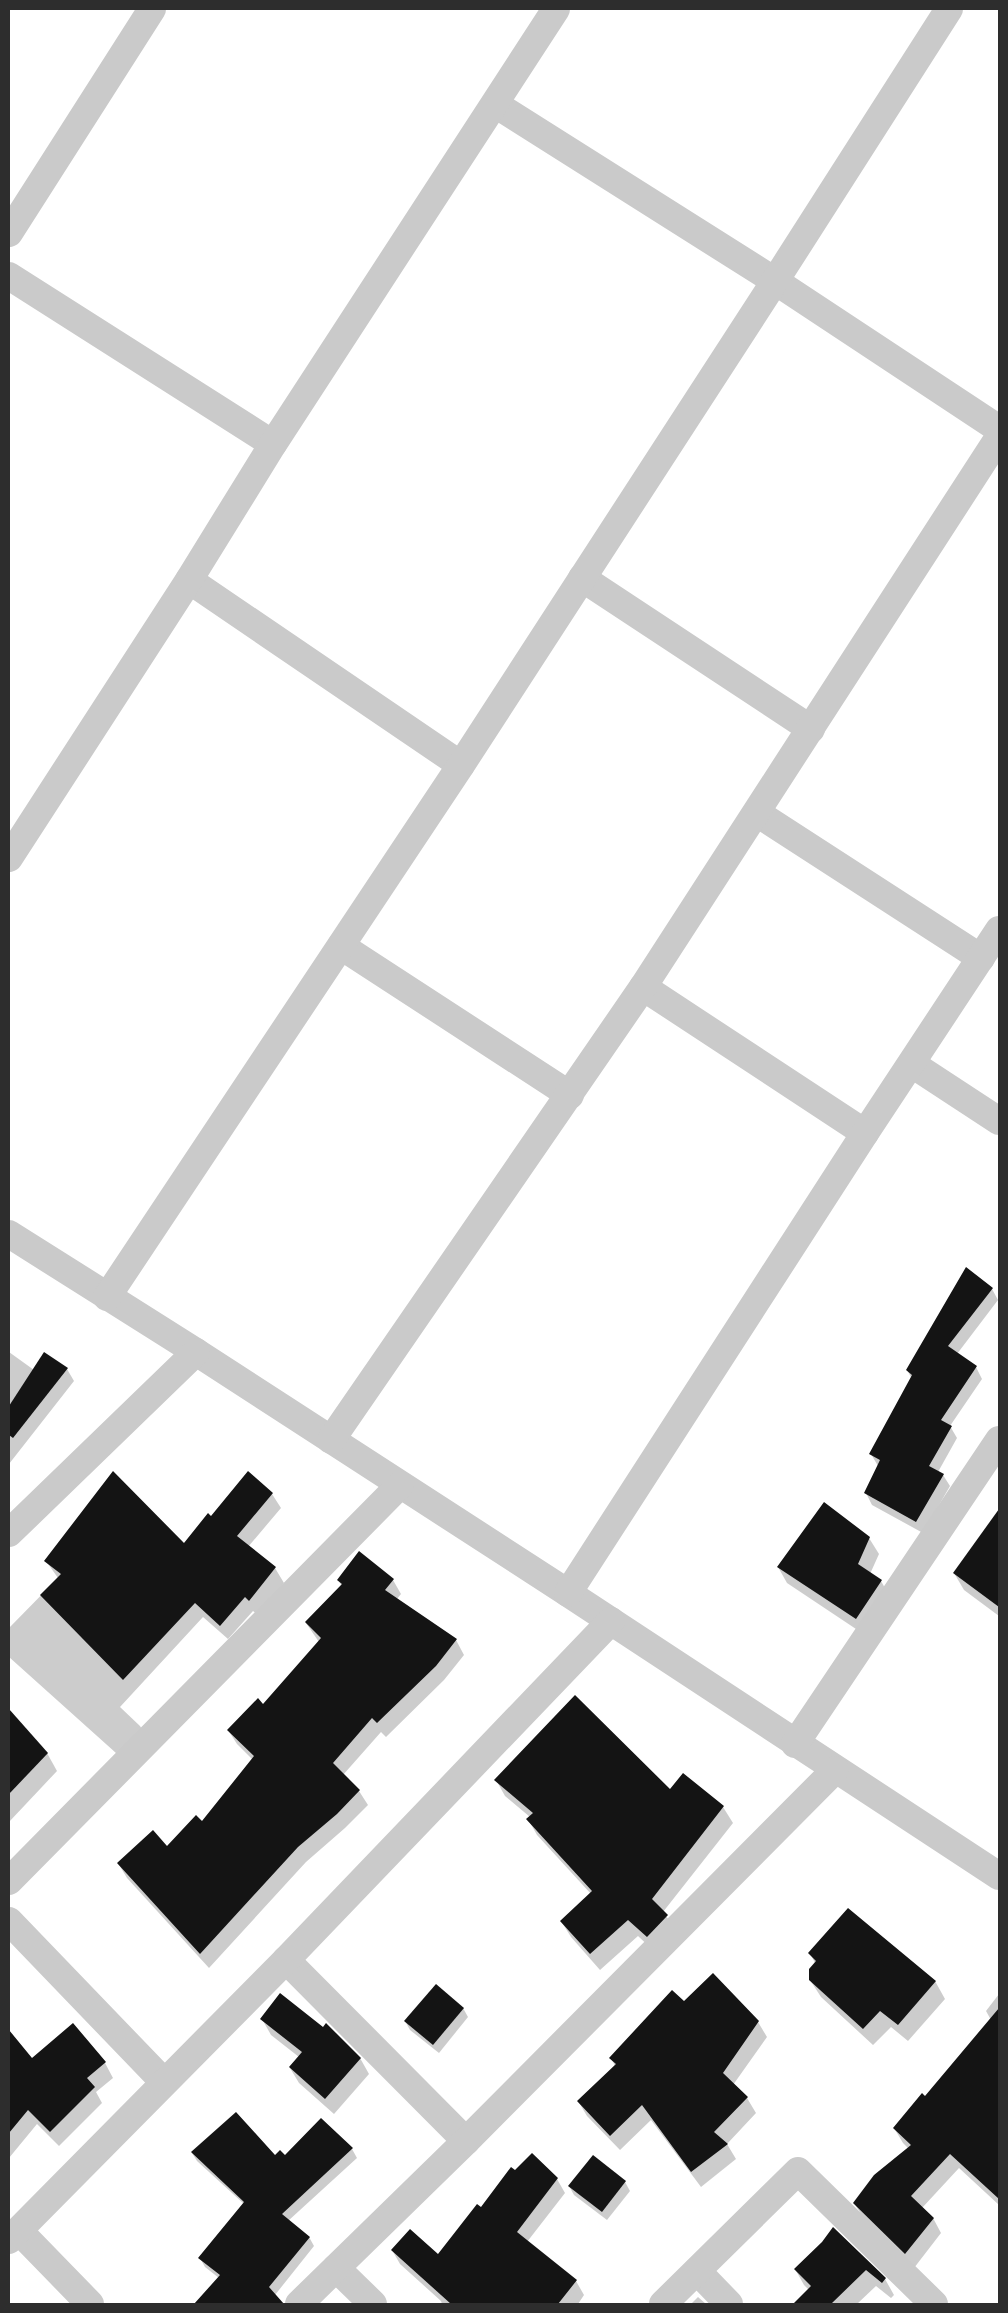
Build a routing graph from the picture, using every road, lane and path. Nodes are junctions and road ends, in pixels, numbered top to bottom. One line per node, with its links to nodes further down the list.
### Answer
1 (152, 9): 5 (street)
2 (556, 9): 4 (street)
3 (949, 9): 7 (street)
4 (495, 104): 7 (street); 10 (street)
5 (9, 233)
6 (9, 276): 10 (street)
7 (775, 281): 8 (street); 11 (street)
8 (999, 429)
9 (999, 437): 13 (street)
10 (273, 444): 12 (street)
11 (582, 578): 13 (street); 14 (street)
12 (189, 580): 14 (street); 16 (street)
13 (811, 729): 15 (street)
14 (461, 766): 18 (street)
15 (757, 813): 19 (street); 20 (street)
16 (9, 858)
17 (999, 930): 19 (street)
18 (340, 946): 22 (street); 26 (street)
19 (982, 958): 21 (street)
20 (644, 987): 22 (street); 24 (street)
21 (912, 1064): 23 (street); 24 (street)
22 (570, 1095): 28 (street)
23 (999, 1121)
24 (865, 1133): 32 (street)
25 (9, 1234): 26 (street)
26 (107, 1296): 27 (street)
27 (196, 1352): 28 (street); 31 (street)
28 (331, 1440): 30 (street)
29 (999, 1440): 34 (street)
30 (400, 1485): 32 (street); 37 (street)
31 (9, 1533)
32 (568, 1593): 33 (street)
33 (611, 1621): 34 (street); 39 (street)
34 (795, 1744): 35 (street)
35 (835, 1770): 36 (street); 41 (street)
36 (999, 1876)
37 (9, 1881)
38 (9, 1921): 40 (street)
39 (286, 1960): 40 (street); 41 (street)
40 (164, 2082): 42 (street)
41 (466, 2141): 43 (street)
42 (14, 2236): 45 (street)
43 (336, 2268): 46 (street); 47 (street)
44 (696, 2271): 48 (street); 49 (street); 50 (street)
45 (90, 2304)
46 (299, 2304)
47 (373, 2304)
48 (663, 2304)
49 (730, 2304)
50 (934, 2304)

